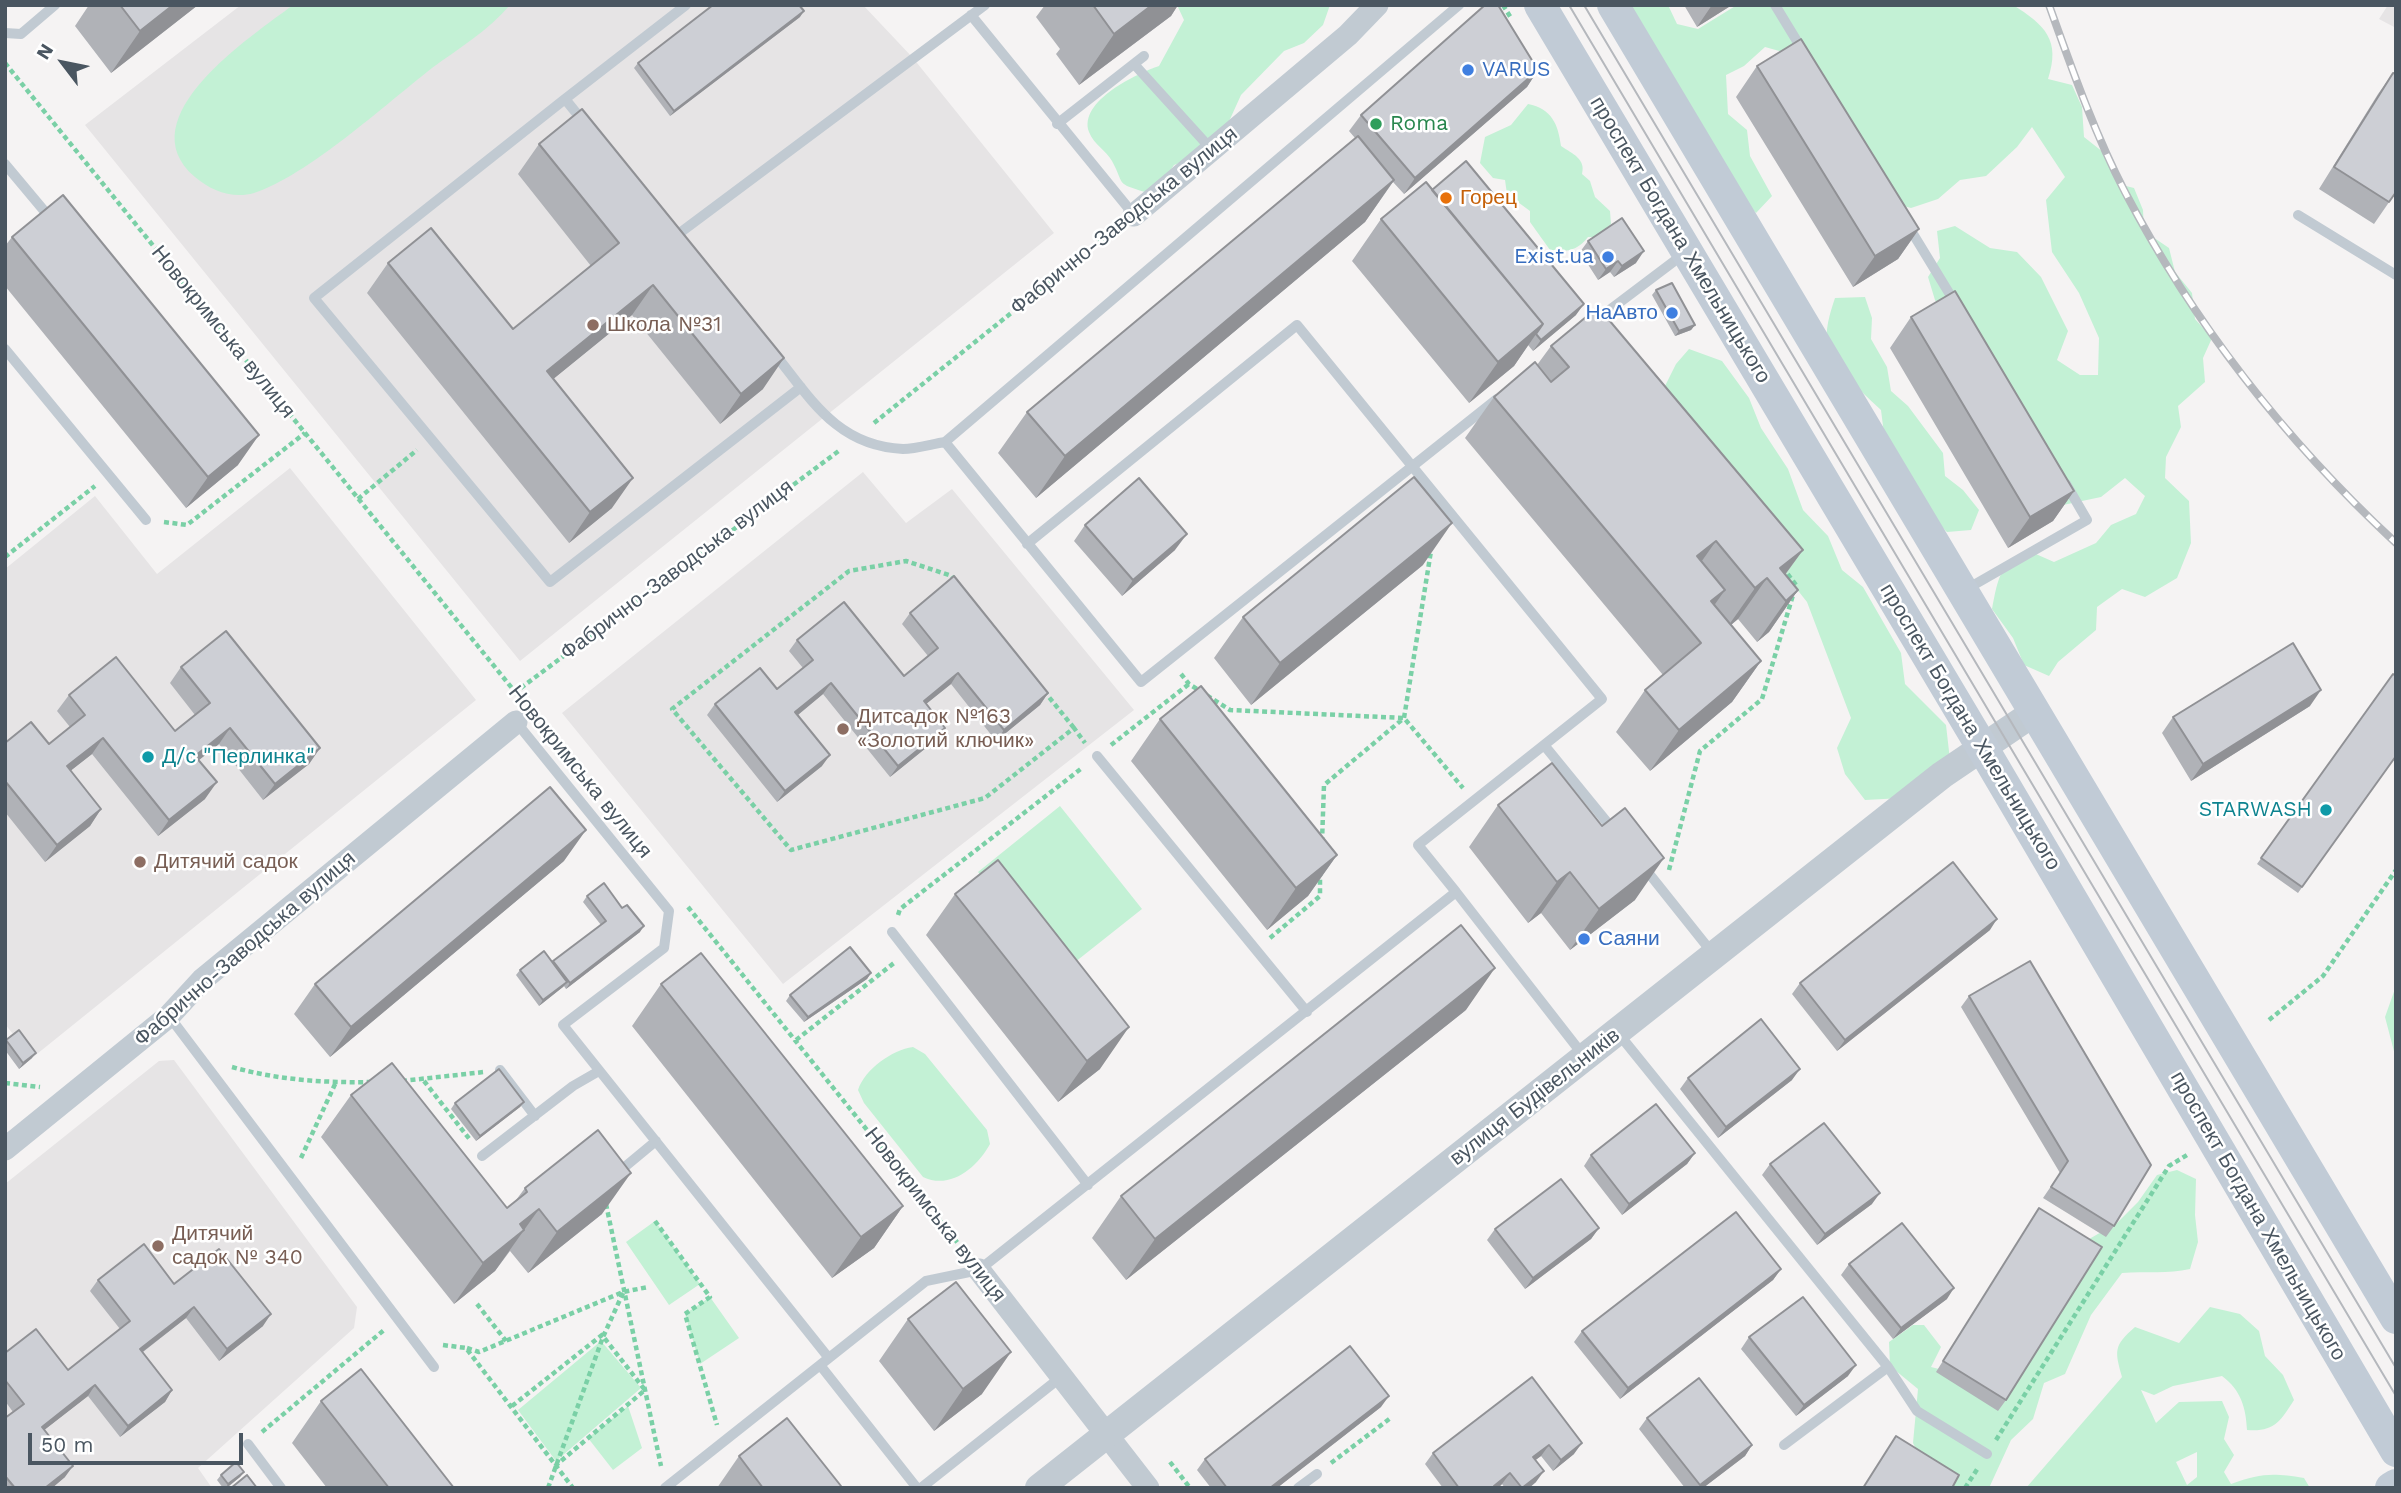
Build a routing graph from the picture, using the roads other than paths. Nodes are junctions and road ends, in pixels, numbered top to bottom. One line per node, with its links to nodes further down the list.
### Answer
1 (55, 5): 10 (lane)
2 (686, 5): 14 (lane)
3 (985, 5): 9 (lane)
4 (1377, 5): 17 (street, Фабрично-Заводська вулиця)
5 (1459, 5): 34 (lane)
6 (1540, 5): 26 (main road, проспект Богдана Хмельницького)
7 (1613, 5): 39 (main road)
8 (1774, 5): 13 (lane)
9 (971, 15): 15 (lane); 24 (lane)
10 (5, 33)
11 (1144, 56): 12 (lane)
12 (1134, 64): 15 (lane); 17 (lane)
13 (1810, 64)
14 (565, 99): 16 (lane); 32 (lane)
15 (1057, 124): 19 (lane)
16 (591, 131)
17 (1213, 151): 19 (street, Фабрично-Заводська вулиця)
18 (5, 164): 22 (lane)
19 (1134, 215)
20 (2298, 215): 27 (lane)
21 (1903, 216): 28 (lane)
22 (56, 225)
23 (668, 225): 24 (lane)
24 (677, 235): 25 (lane)
25 (685, 245)
26 (1688, 252): 29 (lane); 43 (main road, проспект Богдана Хмельницького)
27 (2396, 275)
28 (1966, 321)
29 (1582, 331)
30 (768, 346): 32 (lane)
31 (5, 349): 37 (lane)
32 (801, 387): 34 (lane)
33 (1505, 392): 35 (lane)
34 (945, 442): 38 (lane)
35 (1412, 466): 38 (lane); 38 (lane); 42 (lane)
36 (2059, 473): 39 (lane)
37 (146, 520)
38 (1027, 544)
39 (1963, 592): 41 (main road)
40 (519, 712): 51 (street, Фабрично-Заводська вулиця); 55 (lane)
41 (2035, 712): 43 (street, вулиця Будівельників); 63 (main road)
42 (1544, 745): 45 (lane); 47 (lane)
43 (1982, 747): 49 (street, вулиця Будівельників); 71 (main road, проспект Богдана Хмельницького)
44 (1097, 757): 50 (lane)
45 (1621, 839)
46 (1638, 860): 49 (lane)
47 (1455, 892): 50 (lane); 53 (lane)
48 (892, 932): 61 (lane)
49 (1715, 955): 52 (street, вулиця Будівельників)
50 (1307, 1013): 61 (lane)
51 (169, 1016): 58 (street, Фабрично-Заводська вулиця); 65 (lane)
52 (1617, 1032): 53 (street, вулиця Будівельників); 66 (lane)
53 (1585, 1058): 68 (street, вулиця Будівельників)
54 (500, 1070): 56 (lane)
55 (599, 1071): 56 (lane); 57 (lane)
56 (535, 1116): 59 (lane)
57 (656, 1141): 60 (lane); 64 (lane)
58 (5, 1149)
59 (482, 1156)
60 (603, 1185)
61 (1088, 1185): 62 (lane)
62 (979, 1270): 64 (lane); 67 (street, Новокримська вулиця)
63 (2396, 1318)
64 (824, 1361): 75 (lane); 76 (lane)
65 (434, 1367)
66 (1888, 1367): 70 (lane); 72 (lane)
67 (1061, 1377): 68 (street, Новокримська вулиця); 76 (lane)
68 (1106, 1434): 77 (street, вулиця Будівельників); 78 (street, Новокримська вулиця)
69 (248, 1444): 74 (lane)
70 (1784, 1445)
71 (2396, 1451)
72 (1987, 1454)
73 (1317, 1474): 79 (lane)
74 (281, 1488)
75 (665, 1488)
76 (919, 1488)
77 (1039, 1488)
78 (1148, 1488)
79 (1298, 1488)

